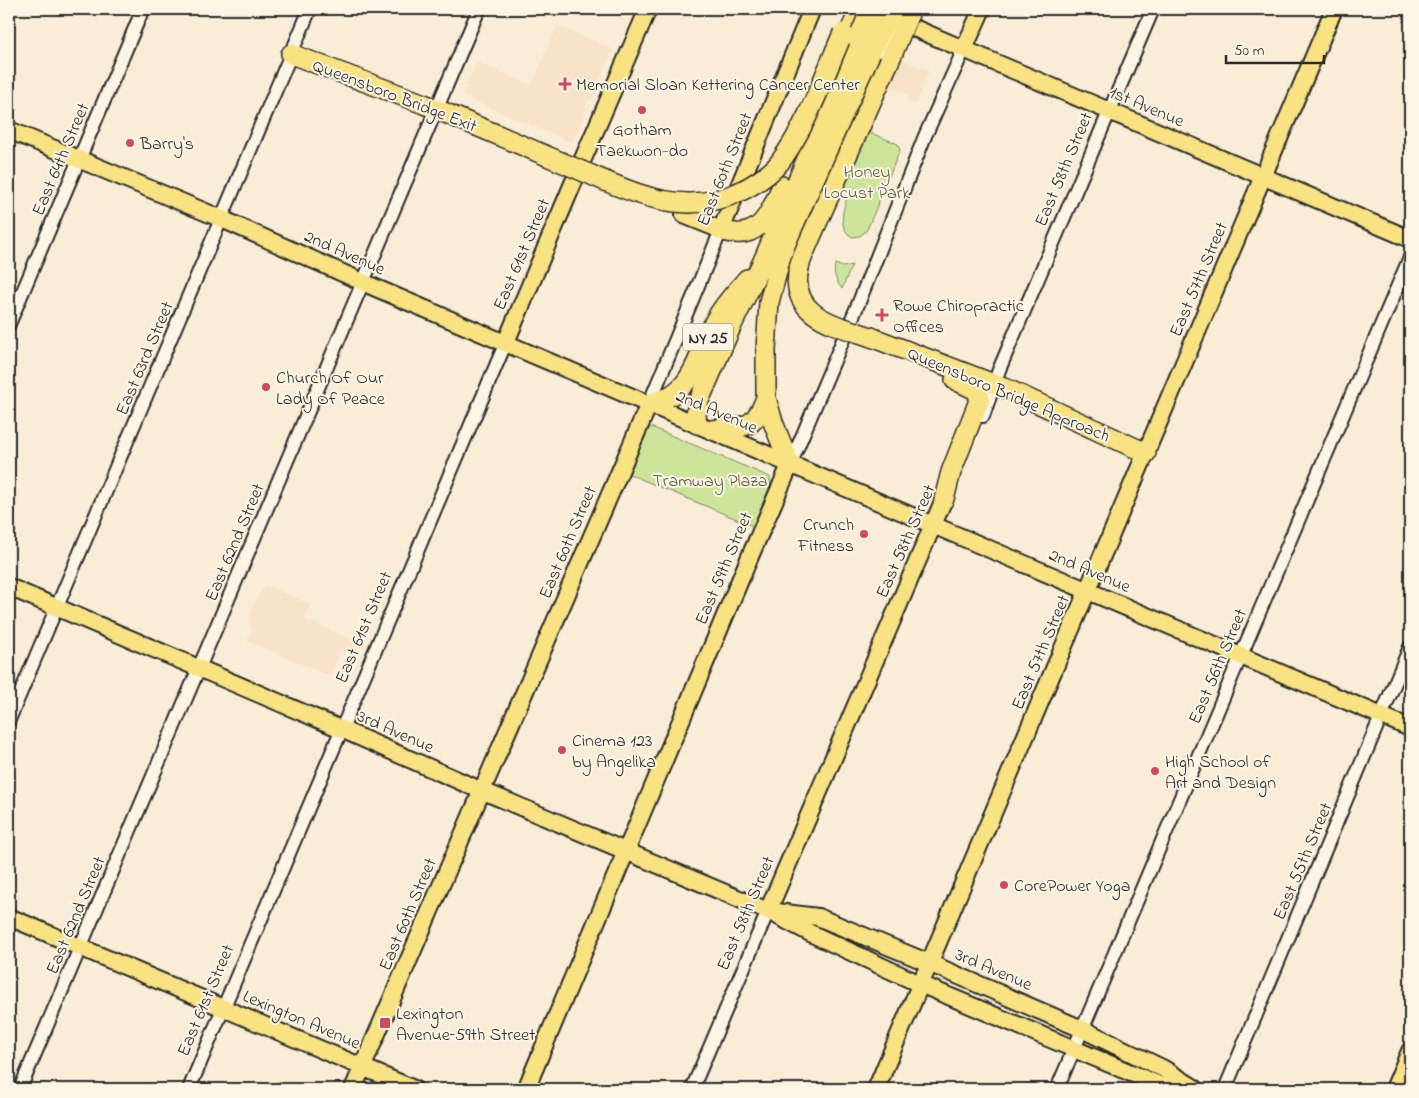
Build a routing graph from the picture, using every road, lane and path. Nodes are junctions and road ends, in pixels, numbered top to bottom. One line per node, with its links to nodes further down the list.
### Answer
1 (143, 9): 21 (street, East 64th Street)
2 (310, 9): 17 (street, East 63rd Street)
3 (479, 9): 18 (street, East 62nd Street)
4 (648, 9): 22 (main road)
5 (812, 9): 28 (main road, East 60th Street)
6 (853, 9): 18 (highway, Queensboro Bridge Exit, bridge)
7 (860, 9): 15 (highway)
8 (870, 9): 15 (highway, NY 25, bridge); 16 (main road, 1st Avenue)
9 (891, 9): 15 (highway, NY 25, bridge)
10 (902, 9): 15 (street, bridge)
11 (911, 9): 35 (highway, Queensboro Bridge Approach, bridge)
12 (982, 9): 16 (main road, East 59th Street)
13 (1153, 9): 19 (street, East 58th Street)
14 (1334, 9): 24 (main road, East 57th Street)
15 (866, 43): 23 (street); 28 (highway); 31 (highway, NY 25); 37 (highway, NY 25)
16 (964, 49): 19 (main road, 1st Avenue); 41 (street, East 59th Street)
17 (291, 54): 18 (highway, Queensboro Bridge Exit); 27 (street, East 63rd Street)
18 (436, 110): 32 (street, East 62nd Street)
19 (1109, 112): 24 (main road, 1st Avenue); 36 (street, East 58th Street)
20 (9, 130): 21 (main road, 2nd Avenue)
21 (79, 159): 27 (main road, 2nd Avenue); 33 (street, East 64th Street)
22 (583, 159)
23 (832, 173)
24 (1263, 177): 29 (main road, 1st Avenue); 40 (main road, East 57th Street)
25 (574, 180): 34 (main road, East 61st Street)
26 (684, 215): 28 (main road)
27 (222, 219): 32 (main road, 2nd Avenue); 46 (street, East 63rd Street)
28 (721, 230): 38 (street, East 60th Street)
29 (1410, 239)
30 (1410, 257): 48 (street, East 56th Street)
31 (763, 261): 38 (highway, NY 25); 39 (highway)
32 (362, 282): 34 (main road, 2nd Avenue); 49 (street, East 62nd Street)
33 (9, 324)
34 (506, 342): 38 (main road, 2nd Avenue); 53 (street, East 61st Street)
35 (911, 352): 36 (highway, Queensboro Bridge Approach); 42 (highway)
36 (995, 384): 40 (highway, Queensboro Bridge Approach); 42 (street, East 58th Street)
37 (766, 398): 39 (highway, NY 25); 41 (highway, NY 25)
38 (649, 404): 39 (main road, 2nd Avenue); 54 (main road, East 60th Street)
39 (704, 427): 41 (main road, 2nd Avenue)
40 (1146, 453): 45 (main road, East 57th Street)
41 (790, 465): 43 (main road, 2nd Avenue); 55 (main road, East 59th Street)
42 (944, 500): 43 (main road, East 58th Street)
43 (933, 524): 45 (main road, 2nd Avenue); 56 (main road, East 58th Street)
44 (9, 588): 46 (main road, 3rd Avenue)
45 (1088, 591): 48 (main road, 2nd Avenue); 60 (main road, East 57th Street)
46 (57, 608): 49 (main road, 3rd Avenue); 51 (street, East 63rd Street)
47 (1410, 647): 50 (street, East 55th Street)
48 (1240, 656): 50 (main road, 2nd Avenue); 64 (street, East 56th Street)
49 (199, 669): 53 (main road, 3rd Avenue); 59 (street, East 62nd Street)
50 (1381, 716): 52 (main road, 2nd Avenue); 78 (street, East 55th Street)
51 (9, 720)
52 (1410, 728)
53 (342, 729): 54 (main road, 3rd Avenue); 63 (street, East 61st Street)
54 (482, 790): 55 (main road, 3rd Avenue); 67 (main road, East 60th Street)
55 (626, 852): 56 (main road, 3rd Avenue); 72 (main road, East 59th Street)
56 (768, 911): 58 (main road, 3rd Avenue); 61 (main road, 3rd Avenue); 73 (street, East 58th Street)
57 (9, 917): 59 (main road, Lexington Avenue)
58 (856, 933): 60 (main road, 3rd Avenue); 61 (main road)
59 (80, 947): 63 (main road, Lexington Avenue); 68 (street, East 62nd Street)
60 (929, 963): 62 (main road, East 57th Street); 64 (main road, 3rd Avenue)
61 (884, 968): 62 (main road, 3rd Avenue)
62 (920, 984): 65 (main road, 3rd Avenue); 74 (main road, East 57th Street)
63 (223, 1007): 67 (main road, Lexington Avenue); 69 (street, East 61st Street)
64 (1082, 1029): 65 (street, East 56th Street); 77 (main road, 3rd Avenue)
65 (1074, 1049): 75 (street, East 56th Street); 76 (main road, 3rd Avenue)
66 (1410, 1051): 79 (main road)
67 (363, 1066): 70 (main road, East 60th Street); 71 (main road, Lexington Avenue)
68 (20, 1089)
69 (189, 1089)
70 (353, 1089)
71 (414, 1089)
72 (526, 1089)
73 (692, 1089)
74 (876, 1089)
75 (1057, 1089)
76 (1169, 1089)
77 (1196, 1089)
78 (1226, 1089)
79 (1394, 1089)

